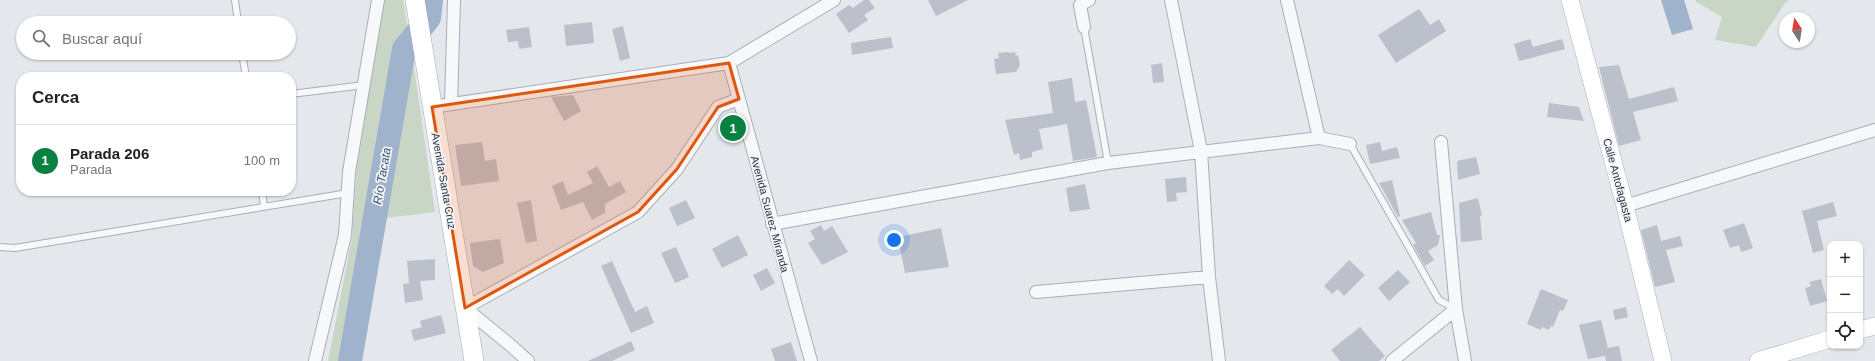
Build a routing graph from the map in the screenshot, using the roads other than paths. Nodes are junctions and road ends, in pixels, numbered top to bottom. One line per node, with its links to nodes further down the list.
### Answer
1 (235, 0): 11 (lane)
2 (378, 0): 16 (street)
3 (454, 0): 19 (street)
4 (834, 0): 9 (street)
5 (1089, 0): 12 (street)
6 (1171, 0): 25 (street)
7 (1288, 0): 22 (street)
8 (1570, 0): 29 (main road, Calle Antofagasta)
9 (822, 3): 14 (street)
10 (416, 8): 20 (main road, Avenida Santa Cruz)
11 (237, 16)
12 (1084, 27): 26 (lane)
13 (243, 60): 15 (lane)
14 (729, 63): 18 (street, Avenida Suarez Miranda); 19 (street)
15 (245, 72)
16 (364, 85): 17 (lane); 27 (street)
17 (296, 93)
18 (739, 99): 31 (street, Avenida Suarez Miranda); 35 (street)
19 (451, 104): 20 (street)
20 (432, 107): 35 (main road, Avenida Santa Cruz)
21 (1875, 130): 29 (street)
22 (1319, 138): 24 (street); 25 (street)
23 (1441, 142): 36 (street)
24 (1350, 144): 36 (lane)
25 (1201, 151): 26 (street); 33 (street)
26 (1108, 163): 31 (street)
27 (348, 193): 30 (lane); 40 (street)
28 (263, 196): 30 (lane)
29 (1625, 206): 47 (main road, Calle Antofagasta)
30 (264, 207): 32 (lane)
31 (772, 224): 43 (street, Avenida Suarez Miranda)
32 (0, 247)
33 (1209, 277): 34 (street); 44 (street)
34 (1036, 292)
35 (465, 308): 41 (main road, Avenida Santa Cruz); 42 (street)
36 (1456, 309): 45 (street); 46 (street)
37 (1875, 326): 38 (main road)
38 (1863, 329)
39 (1827, 340): 48 (main road)
40 (315, 361)
41 (474, 361)
42 (528, 361)
43 (811, 361)
44 (1219, 361)
45 (1392, 361)
46 (1465, 361)
47 (1663, 361)
48 (1758, 361)

